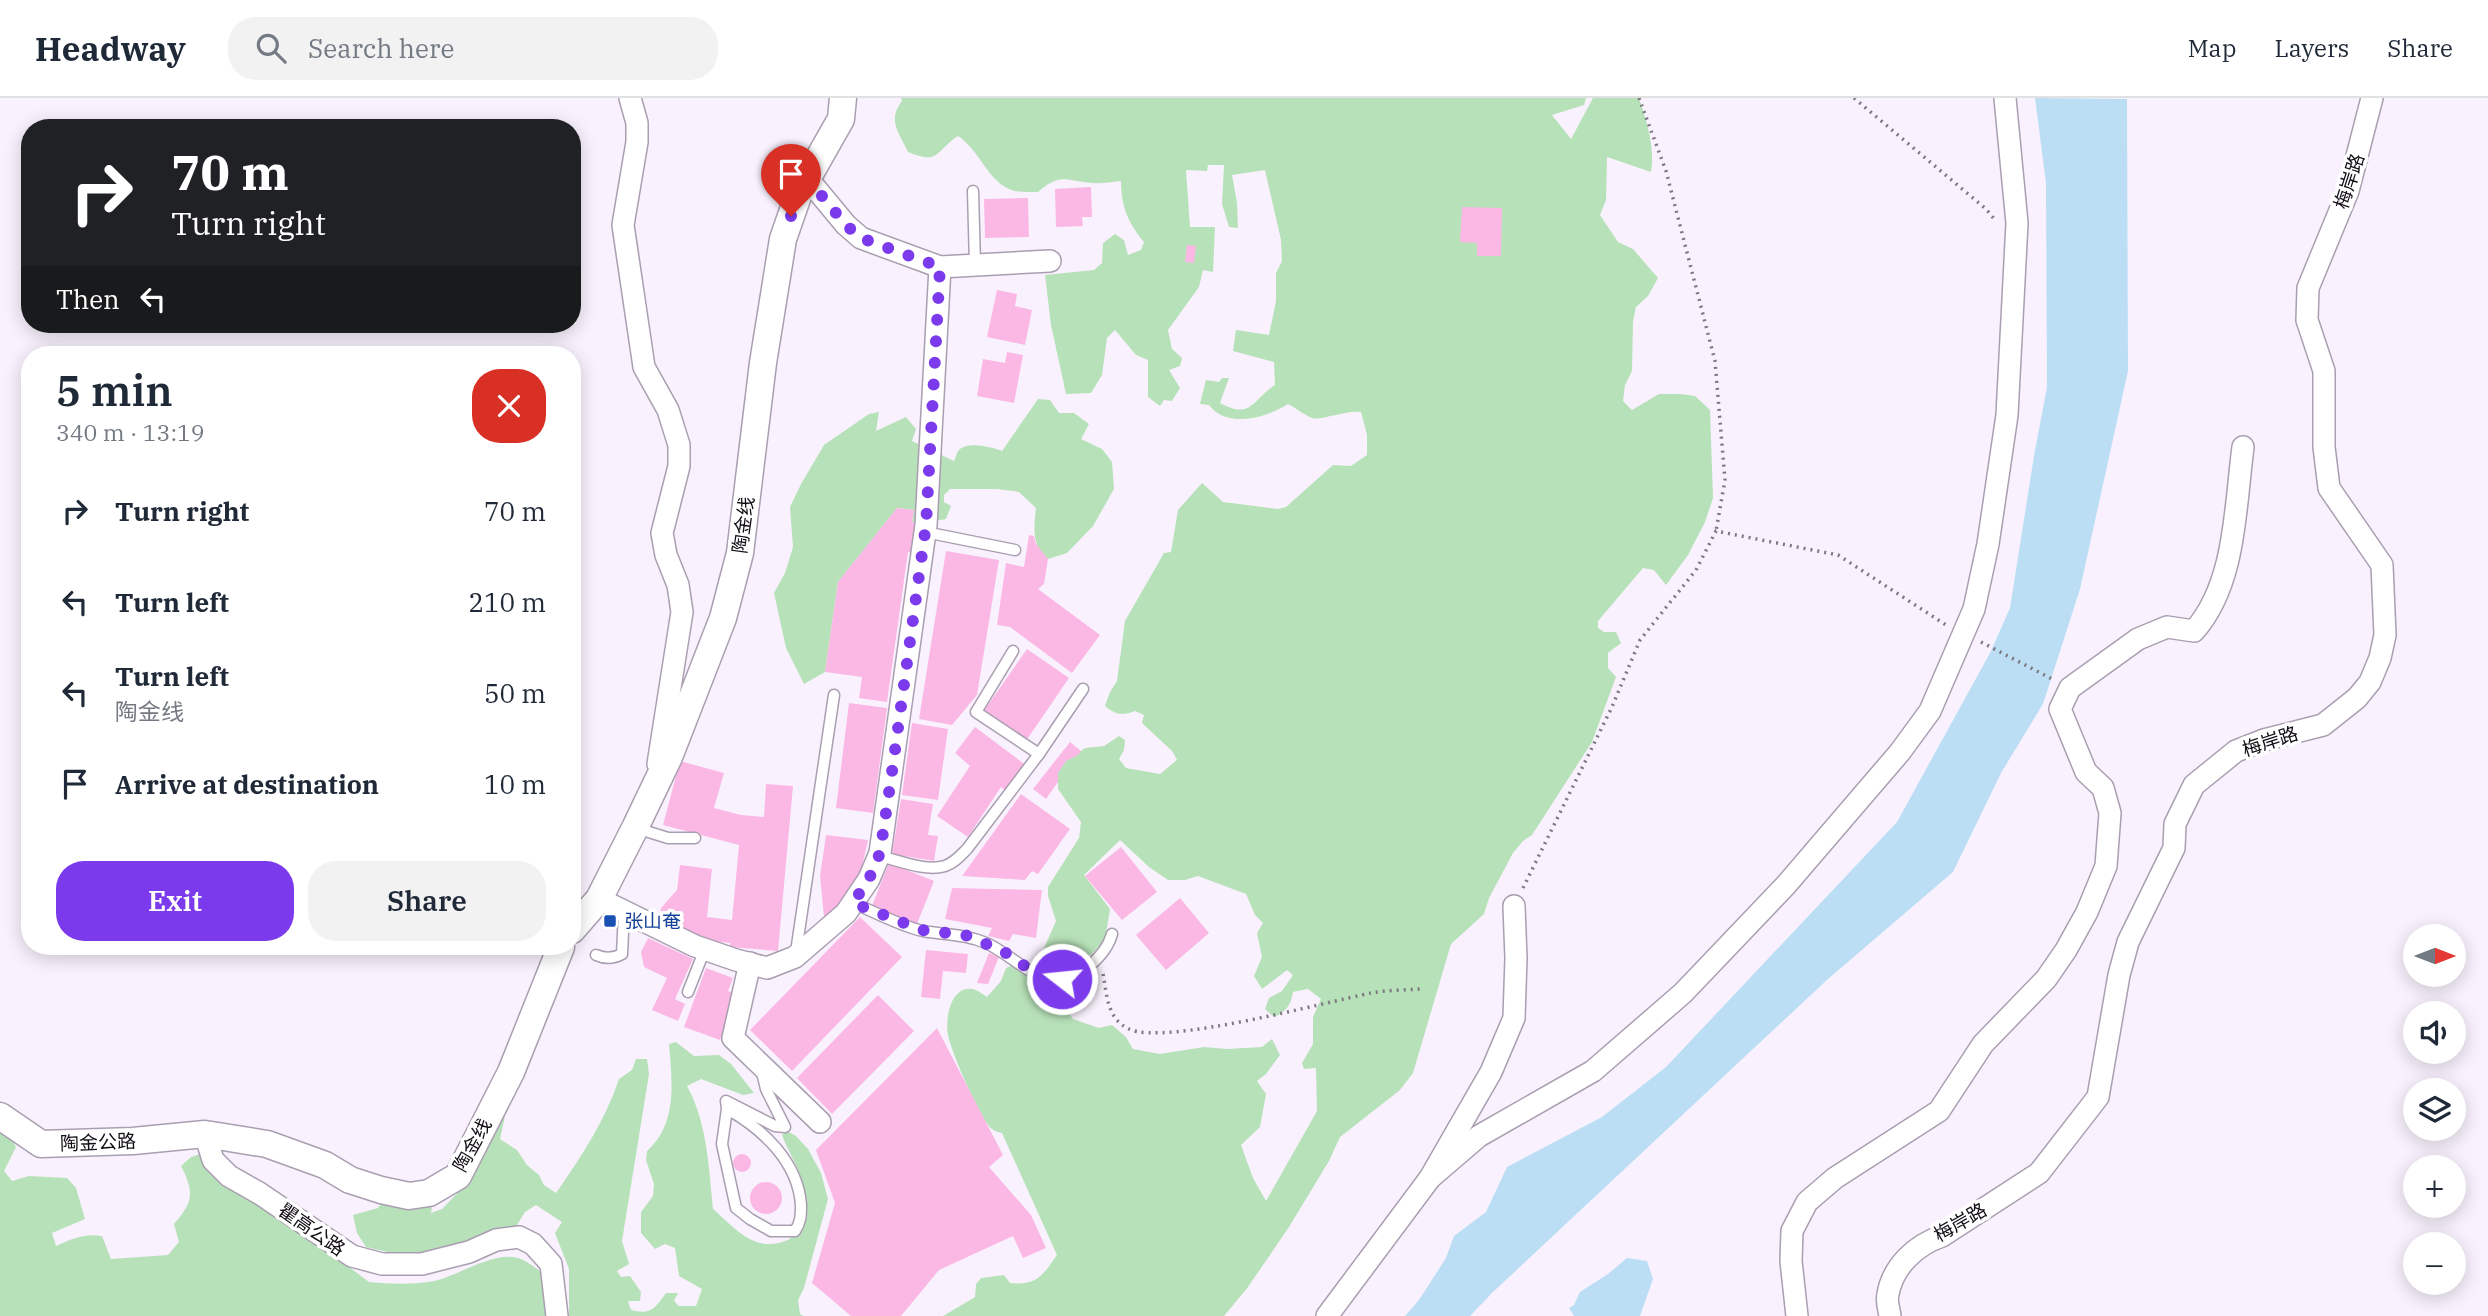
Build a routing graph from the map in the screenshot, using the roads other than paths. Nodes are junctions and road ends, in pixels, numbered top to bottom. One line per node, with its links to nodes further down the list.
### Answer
1 (630, 98): 17 (street)
2 (844, 98): 5 (street, 陶金线)
3 (2005, 98): 38 (street)
4 (2372, 98): 42 (street, 梅岸路)
5 (807, 178): 9 (street); 17 (street, 陶金线)
6 (973, 191): 8 (lane)
7 (1050, 261): 8 (street)
8 (975, 265): 9 (street)
9 (940, 267): 11 (street)
10 (2243, 447): 41 (street)
11 (925, 532): 12 (lane); 20 (street)
12 (1015, 550)
13 (1013, 651): 16 (lane)
14 (1083, 689): 16 (lane)
15 (834, 695): 30 (lane)
16 (1039, 754): 20 (lane)
17 (655, 783): 18 (street, 陶金线)
18 (635, 828): 19 (lane); 21 (street, 陶金线)
19 (695, 838)
20 (879, 856): 22 (street)
21 (599, 899): 24 (street); 25 (street, 陶金线)
22 (853, 903): 26 (lane); 30 (street)
23 (1514, 905): 38 (street)
24 (624, 912): 27 (street); 28 (lane)
25 (581, 920)
26 (1112, 934)
27 (705, 949): 31 (street); 32 (lane)
28 (596, 954)
29 (558, 955): 37 (street, 陶金线)
30 (795, 957): 31 (street)
31 (750, 963): 33 (street)
32 (688, 992)
33 (760, 1065): 34 (lane); 36 (street)
34 (727, 1109): 34 (lane)
35 (0, 1116): 37 (street, 陶金公路)
36 (820, 1122)
37 (205, 1134): 39 (street, 瞿高公路)
38 (1430, 1178): 40 (street)
39 (557, 1316)
40 (1327, 1316)
41 (1797, 1316)
42 (1890, 1316)

